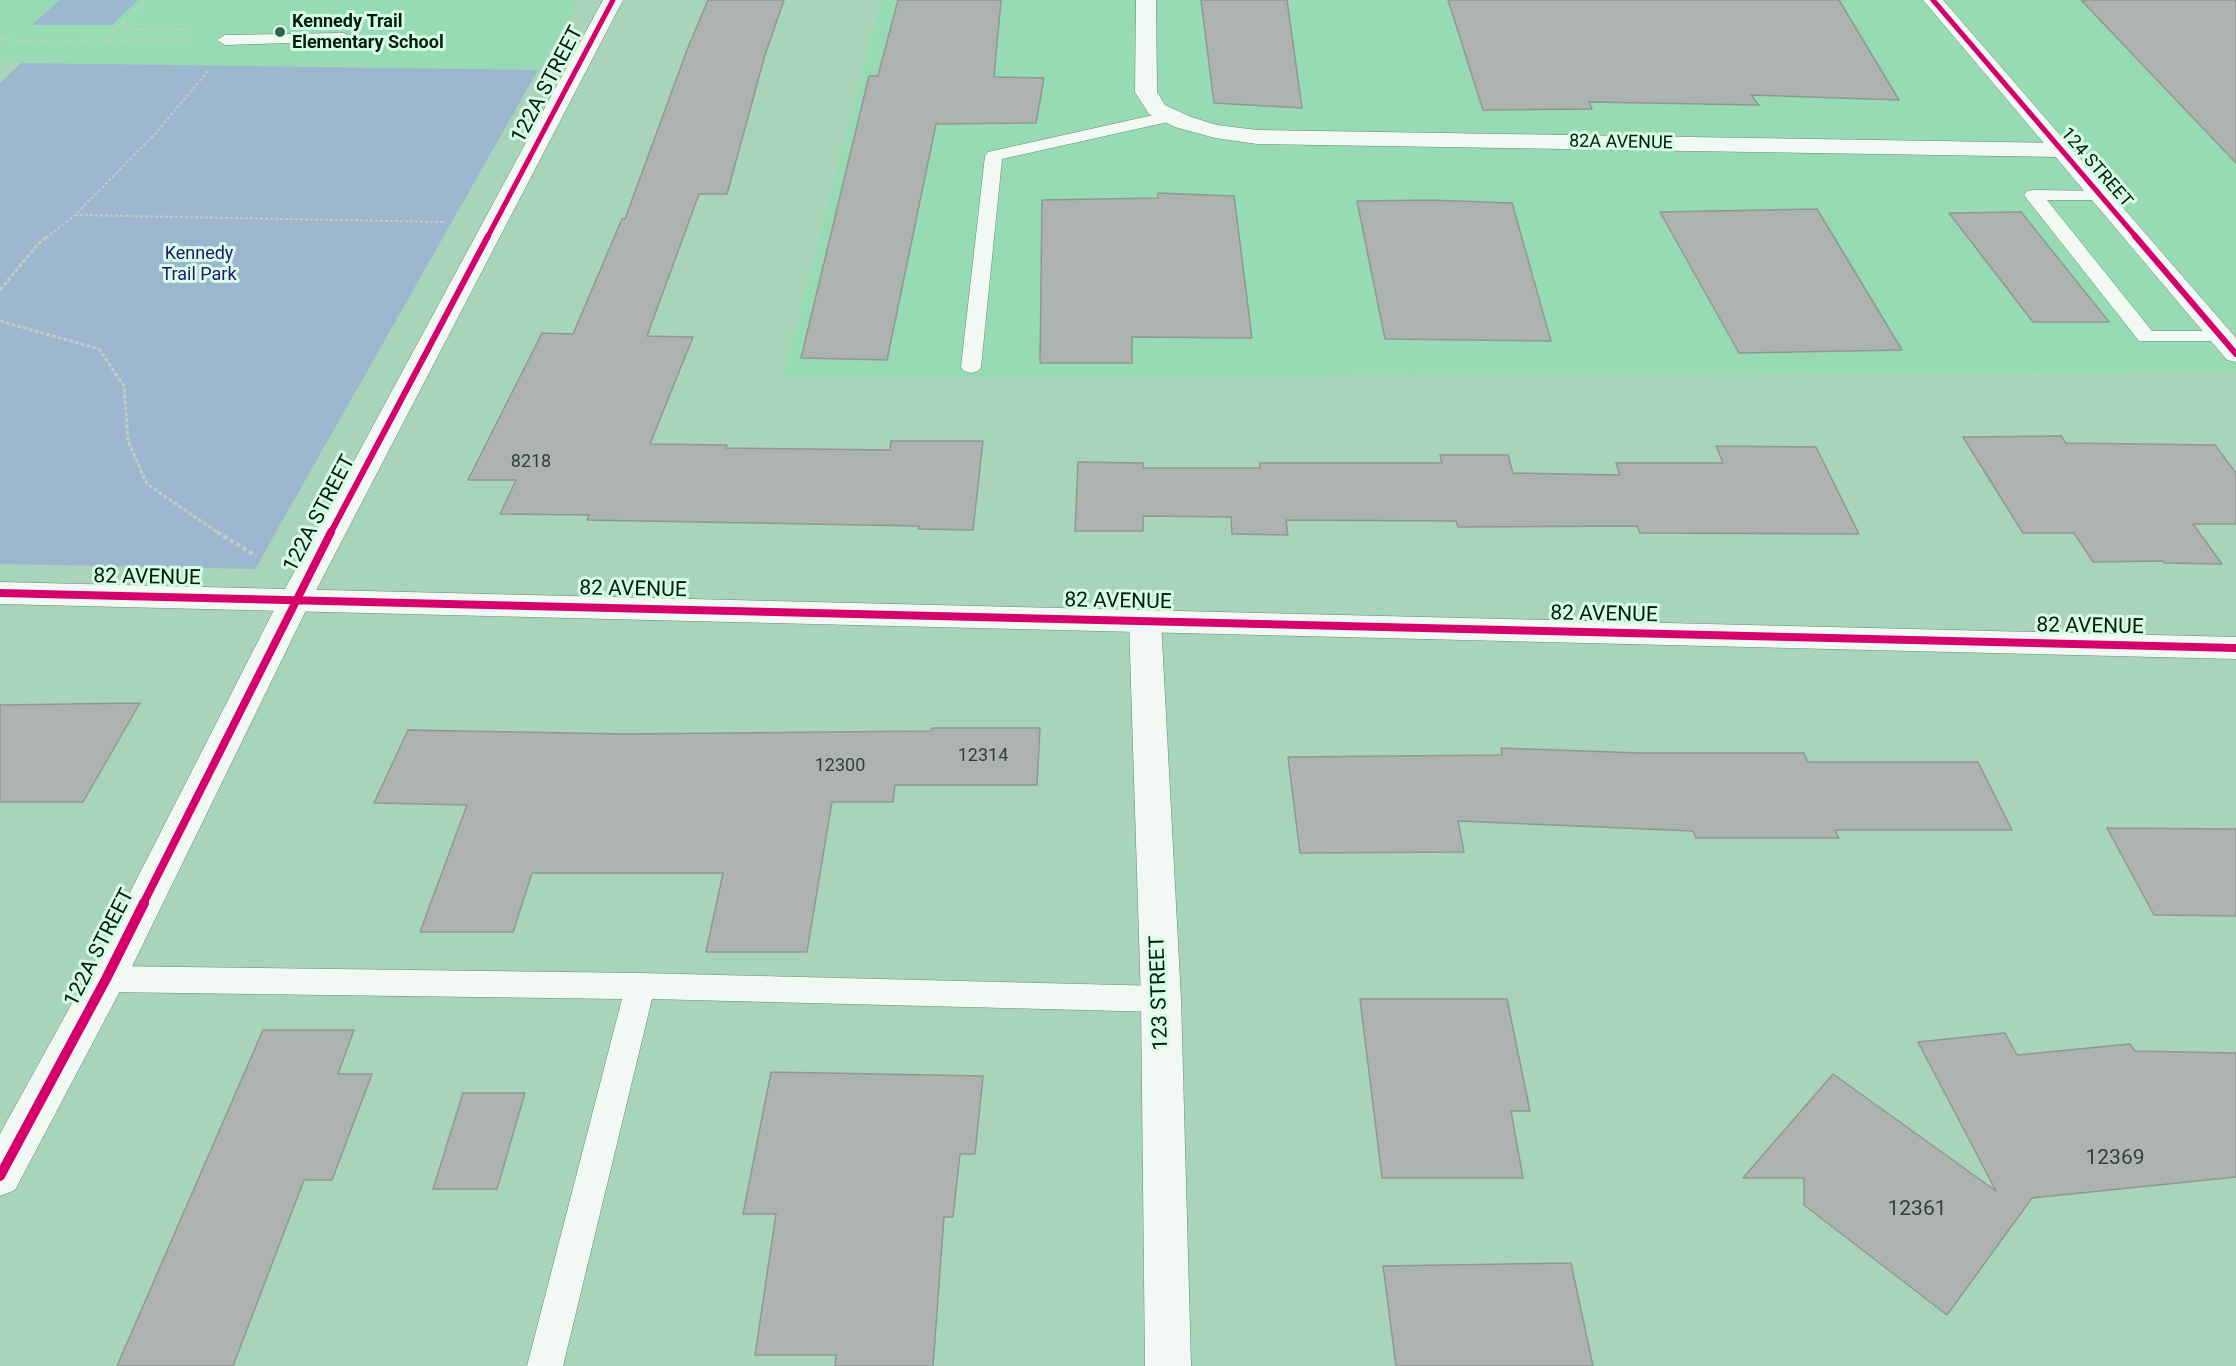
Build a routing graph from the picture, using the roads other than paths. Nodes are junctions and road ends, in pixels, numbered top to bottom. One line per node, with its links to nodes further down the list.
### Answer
1 (613, 0): 12 (street, 122A STREET)
2 (1146, 0): 6 (street)
3 (1933, 0): 7 (street, 124 STREET)
4 (344, 38): 5 (lane)
5 (225, 40)
6 (1177, 119): 7 (street, 82A AVENUE); 10 (lane)
7 (2061, 150): 8 (street, 124 STREET)
8 (2100, 195): 9 (street, 124 STREET); 9 (lane)
9 (2229, 346)
10 (971, 367)
11 (0, 593): 12 (street, 82 AVENUE)
12 (295, 600): 13 (street, 82 AVENUE); 15 (street, 122A STREET)
13 (1145, 621): 14 (street, 82 AVENUE); 17 (street, 123 STREET)
14 (2236, 648)
15 (106, 979): 16 (lane); 18 (street, 122A STREET)
16 (640, 986): 17 (lane); 19 (lane)
17 (1161, 999): 20 (street, 123 STREET)
18 (0, 1176)
19 (545, 1366)
20 (1168, 1366)

